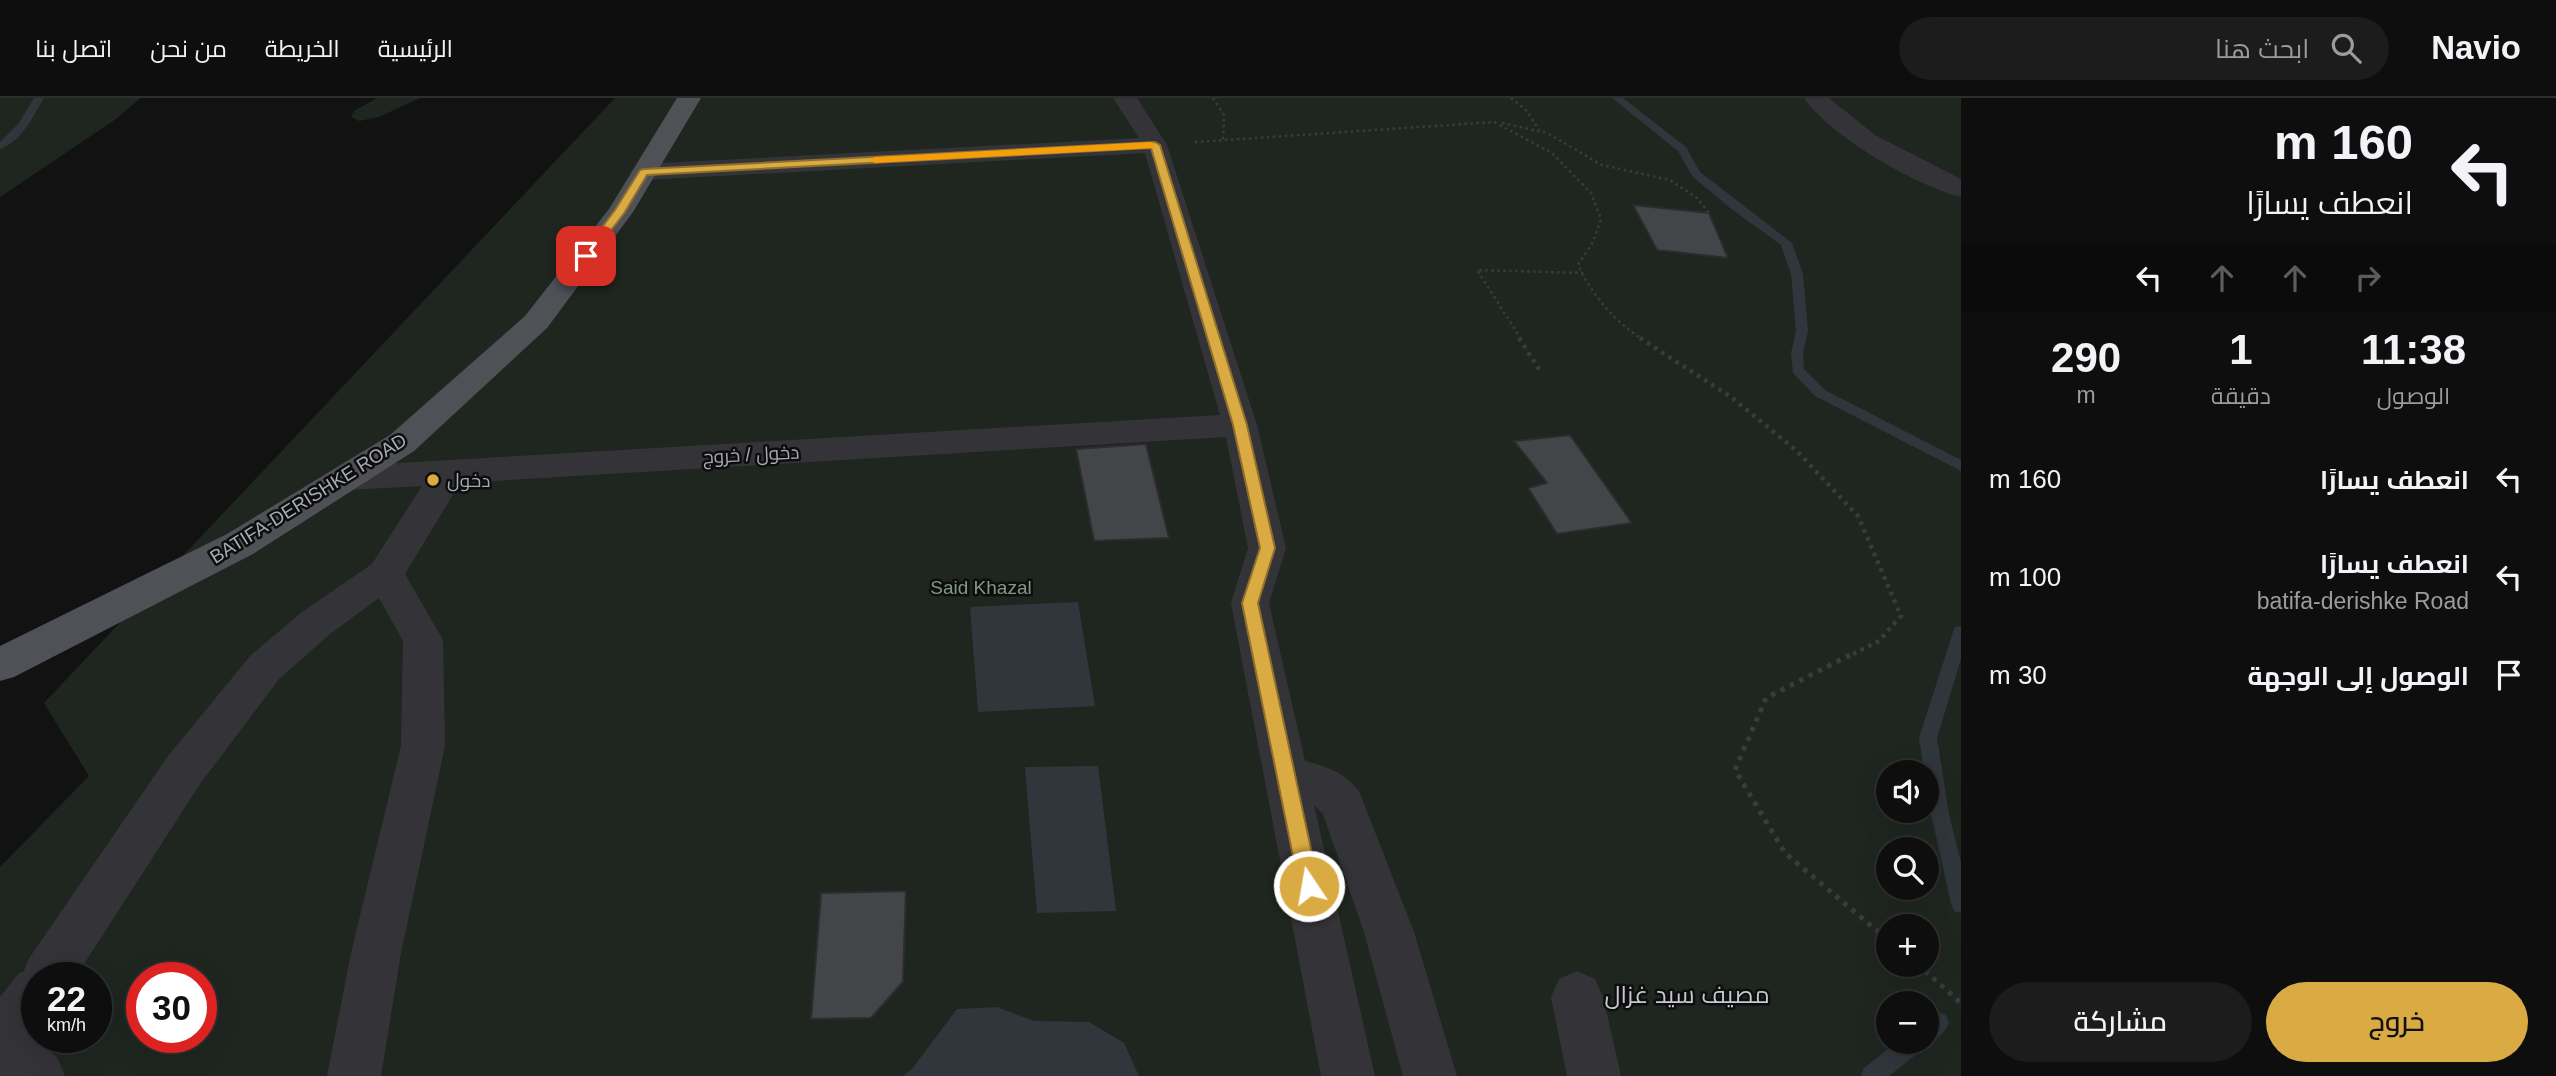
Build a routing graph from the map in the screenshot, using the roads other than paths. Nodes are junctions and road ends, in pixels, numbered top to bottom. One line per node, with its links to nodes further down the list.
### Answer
1 (689, 98): 5 (main road, BATIFA-DERISHKE ROAD)
2 (1125, 98): 4 (street)
3 (1816, 98): 6 (street)
4 (1155, 145): 5 (street); 7 (street)
5 (644, 172): 9 (main road, BATIFA-DERISHKE ROAD)
6 (1961, 189)
7 (1240, 425): 8 (street, دخول / خروج); 12 (street)
8 (449, 472): 9 (street, دخول / خروج); 10 (street)
9 (347, 478): 11 (main road, BATIFA-DERISHKE ROAD)
10 (385, 574): 13 (street); 19 (street)
11 (0, 665)
12 (1286, 777): 20 (street); 21 (street)
13 (57, 962)
14 (1577, 997): 22 (street)
15 (21, 1012): 16 (street)
16 (0, 1039)
17 (0, 1045): 18 (street)
18 (38, 1076)
19 (354, 1076)
20 (1348, 1076)
21 (1430, 1076)
22 (1594, 1076)

